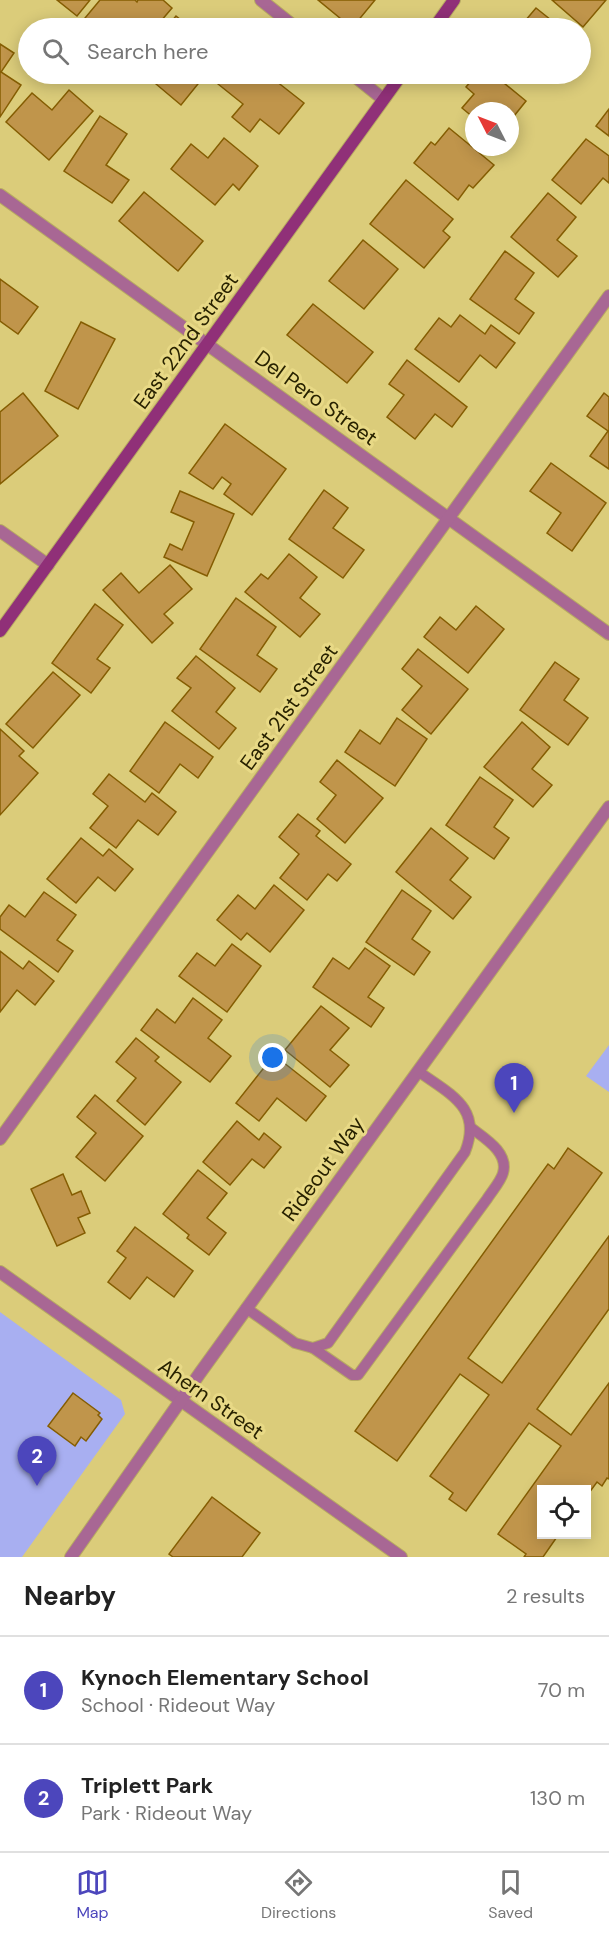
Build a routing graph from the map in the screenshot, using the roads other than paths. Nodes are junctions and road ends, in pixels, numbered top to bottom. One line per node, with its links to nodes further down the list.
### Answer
1 (261, 0): 3 (street)
2 (454, 0): 4 (street)
3 (284, 18)
4 (441, 18)
5 (365, 84): 7 (street)
6 (395, 84): 7 (street, East 22nd Street)
7 (384, 99): 10 (street, East 22nd Street)
8 (0, 195): 10 (street, Del Pero Street)
9 (609, 296): 11 (street, East 21st Street)
10 (207, 345): 11 (street, Del Pero Street); 13 (street, East 22nd Street)
11 (450, 518): 15 (street, Del Pero Street); 19 (street, East 21st Street)
12 (0, 531): 13 (street)
13 (48, 565): 14 (street, East 22nd Street)
14 (0, 631)
15 (609, 634)
16 (609, 807): 17 (street, Rideout Way)
17 (418, 1071): 18 (lane); 21 (street, Rideout Way)
18 (471, 1127): 22 (lane); 22 (lane)
19 (0, 1139)
20 (0, 1272): 23 (street, Ahern Street)
21 (246, 1308): 22 (lane); 23 (street, Rideout Way)
22 (313, 1348)
23 (180, 1401): 24 (street, Rideout Way); 25 (street, Ahern Street)
24 (71, 1557)
25 (401, 1557)

